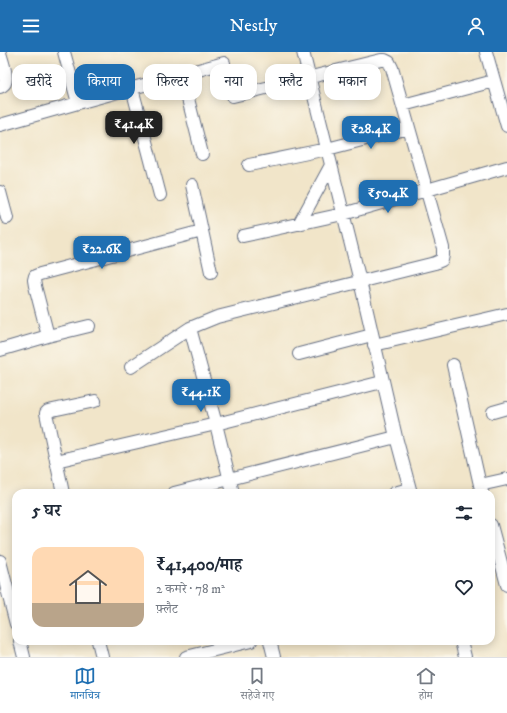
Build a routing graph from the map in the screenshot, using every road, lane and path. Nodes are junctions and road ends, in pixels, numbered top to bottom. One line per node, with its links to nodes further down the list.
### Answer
1 (64, 52): 13 (street)
2 (303, 52): 5 (street)
3 (486, 52): 7 (street)
4 (0, 53): 8 (street)
5 (306, 64)
6 (316, 76): 14 (street)
7 (494, 81): 14 (street); 16 (street)
8 (0, 87)
9 (135, 99): 26 (street)
10 (89, 100): 13 (street)
11 (188, 100): 19 (street)
12 (315, 100): 18 (street)
13 (78, 103): 15 (street)
14 (403, 105): 17 (street)
15 (0, 125)
16 (507, 126)
17 (409, 128): 18 (street); 24 (street)
18 (328, 149): 20 (street); 21 (street)
19 (202, 154)
20 (331, 165): 27 (street); 29 (street)
21 (249, 166)
22 (507, 167): 24 (street)
23 (192, 184): 30 (street)
24 (426, 190): 27 (street); 33 (street)
25 (0, 192): 28 (street)
26 (160, 195)
27 (343, 214): 29 (street); 33 (street)
28 (7, 218)
29 (299, 224): 31 (street)
30 (202, 231): 32 (street); 37 (street)
31 (243, 236)
32 (211, 272)
33 (360, 281): 36 (street); 38 (street)
34 (507, 314): 38 (street)
35 (89, 326): 37 (street)
36 (190, 328): 42 (street); 47 (street)
37 (48, 336): 39 (street)
38 (373, 340): 40 (street); 43 (street)
39 (0, 350)
40 (299, 354)
41 (453, 365): 56 (street)
42 (131, 367)
43 (382, 382): 47 (street); 48 (street)
44 (95, 401): 49 (street)
45 (507, 408): 46 (street)
46 (492, 412)
47 (216, 424): 49 (street); 50 (street)
48 (396, 437): 50 (street); 55 (street)
49 (56, 461): 52 (street)
50 (229, 479): 53 (street); 54 (street)
51 (507, 479): 56 (street)
52 (62, 489)
53 (190, 489)
54 (232, 489)
55 (409, 489)
56 (481, 489)
57 (495, 540): 59 (street)
58 (0, 561): 60 (street)
59 (507, 585)
60 (12, 608)
61 (21, 645): 66 (street)
62 (99, 645): 67 (street)
63 (235, 645): 68 (street)
64 (271, 645): 69 (street)
65 (462, 645): 70 (street)
66 (24, 657)
67 (102, 657)
68 (186, 657)
69 (274, 657)
70 (465, 657)

